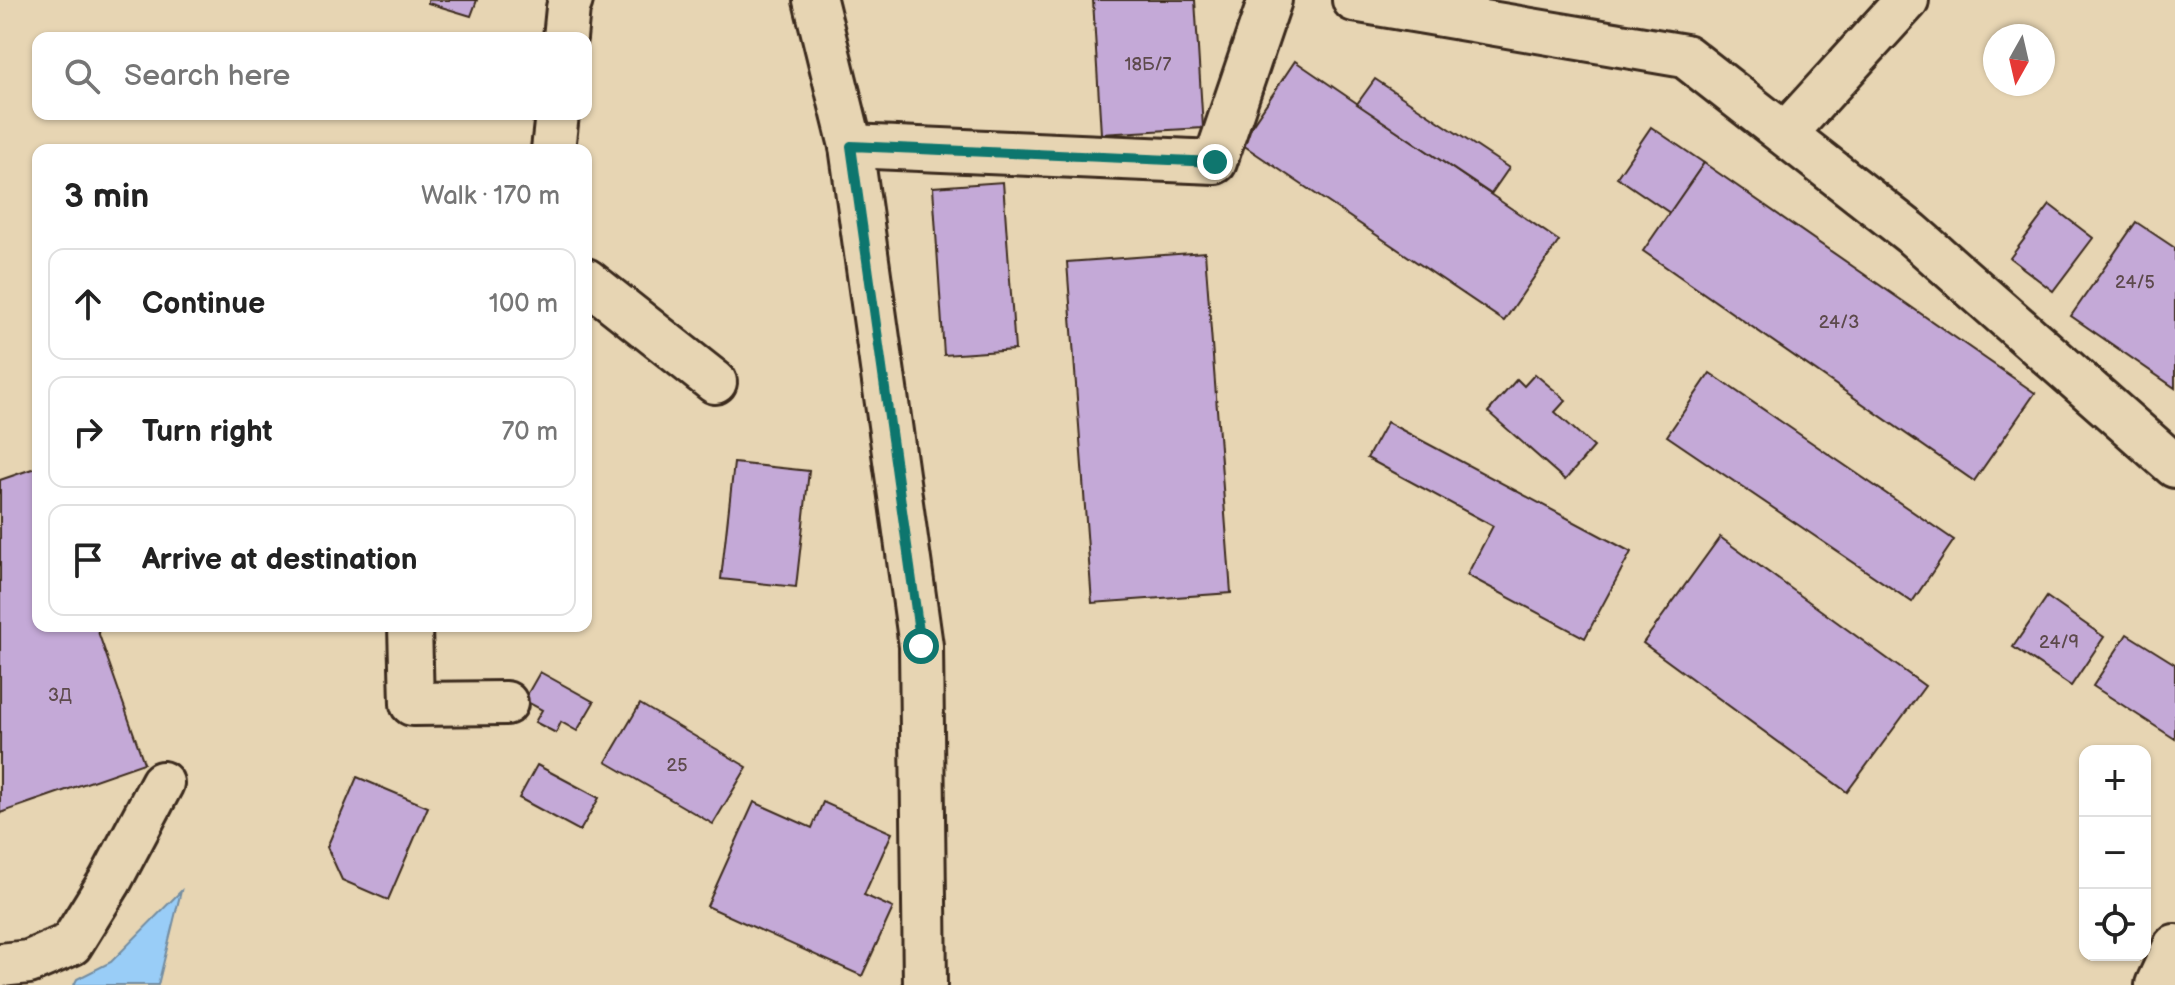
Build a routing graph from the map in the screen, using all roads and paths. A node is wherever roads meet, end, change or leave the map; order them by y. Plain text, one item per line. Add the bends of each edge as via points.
1 (571, 0) edge
2 (815, 0) edge
3 (1270, 0) edge
4 (1354, 0) edge
5 (1907, 0) edge
6 (566, 32) edge
7 (556, 120) edge
8 (1785, 134) junction
9 (554, 144) edge
10 (851, 146) junction
11 (592, 285) edge
12 (715, 382) dead end
13 (2175, 466) edge
14 (410, 632) edge
15 (506, 703) dead end
16 (162, 783) dead end
17 (2175, 946) edge
18 (0, 965) edge
19 (925, 985) edge
20 (2157, 985) edge

1 - 6 lane
2 - 10 lane
3 - 10 lane via 1215,162
4 - 8 lane via 1685,56
5 - 8 lane
7 - 9 lane
8 - 13 lane via 1911,233
10 - 19 lane via 921,646
11 - 12 lane
14 - 15 lane via 412,704
16 - 18 lane via 71,944 29,962
17 - 20 lane

